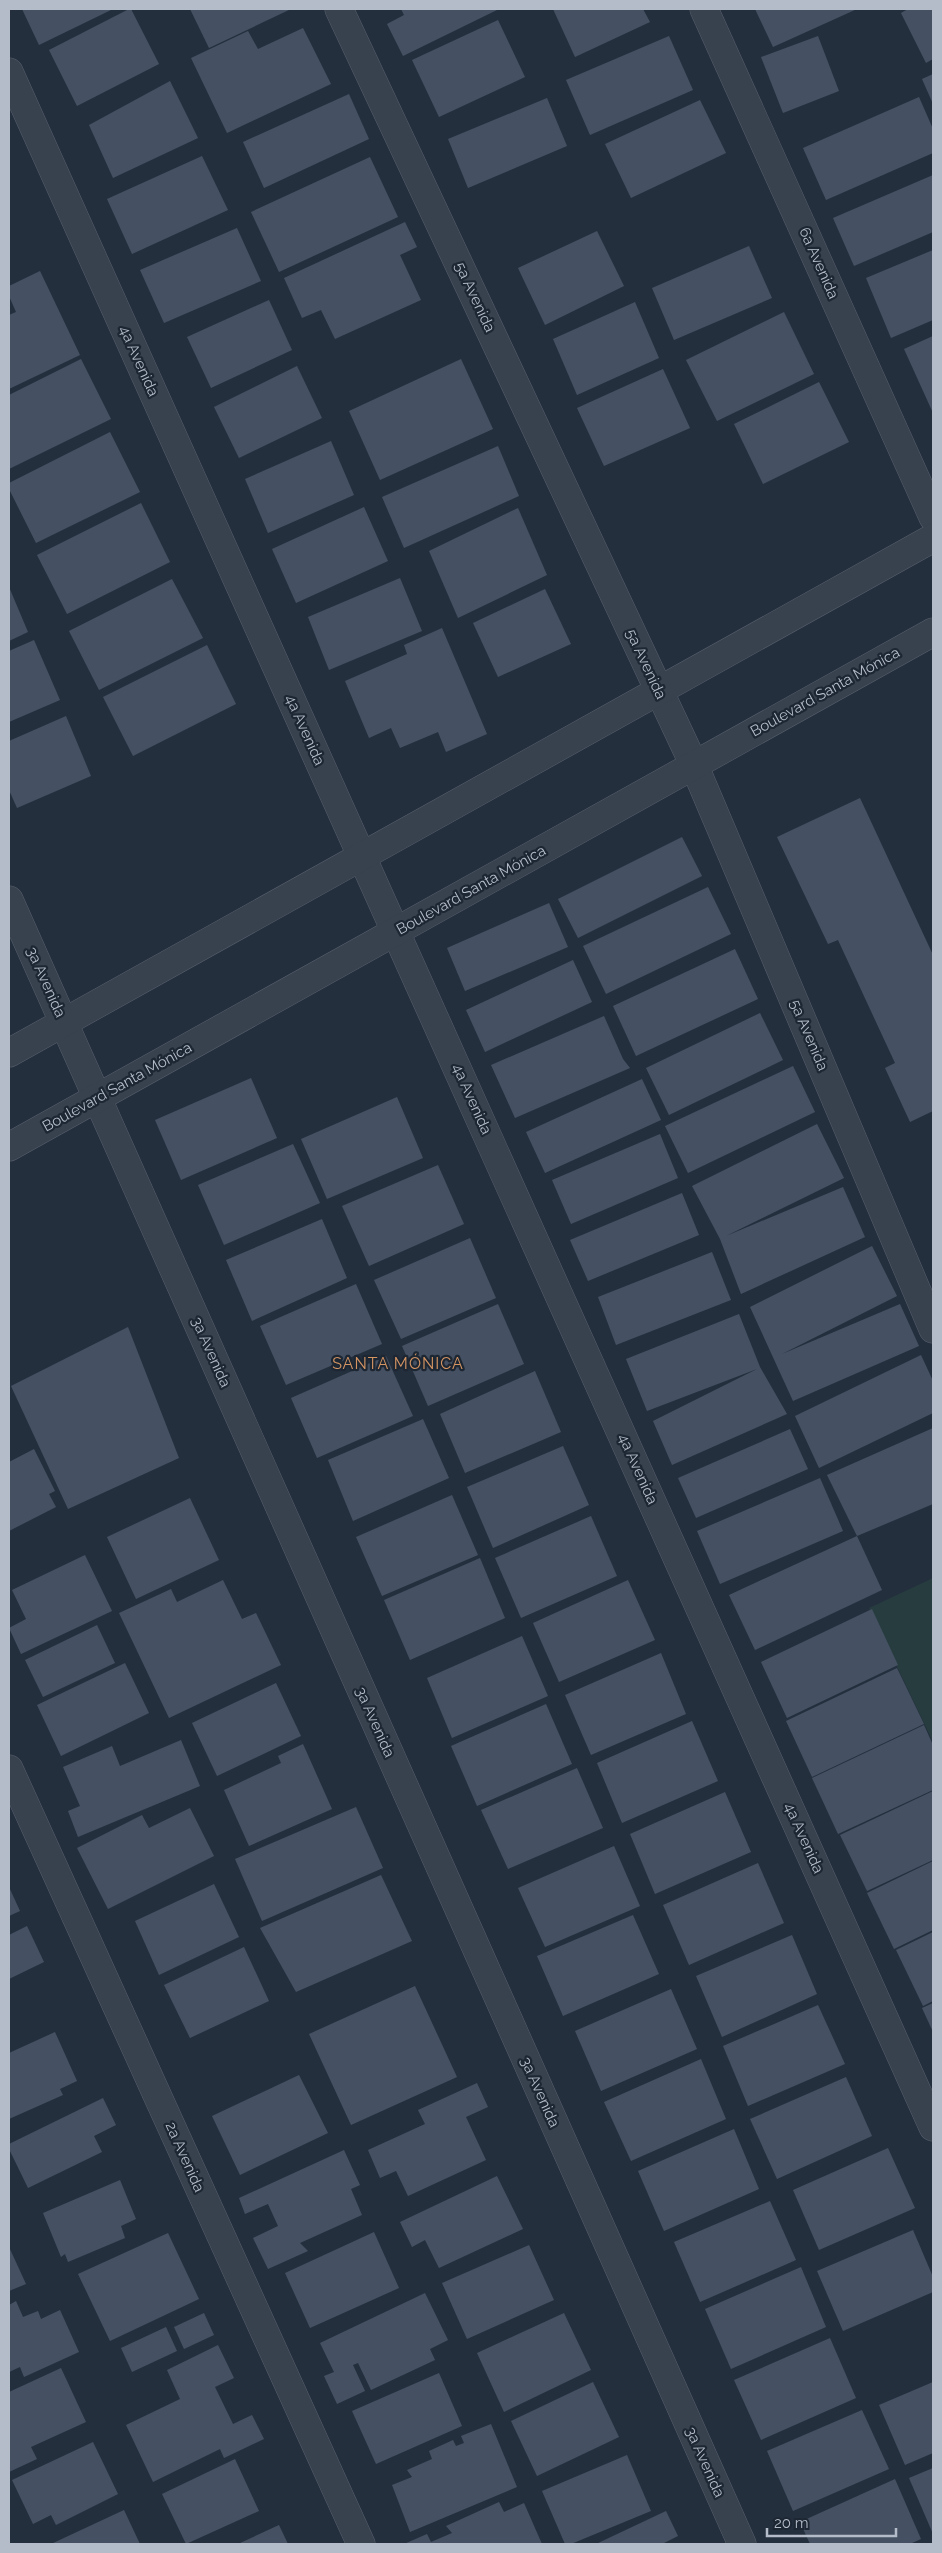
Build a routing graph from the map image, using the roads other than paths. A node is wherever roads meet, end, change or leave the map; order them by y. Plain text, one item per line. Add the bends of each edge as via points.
1 (339, 9) edge
2 (704, 9) edge
3 (9, 72) edge
4 (933, 517) edge
5 (933, 538) edge
6 (933, 632) edge
7 (659, 690) junction
8 (694, 765) junction
9 (362, 856) junction
10 (9, 900) edge
11 (397, 931) junction
12 (64, 1022) junction
13 (9, 1053) edge
14 (98, 1098) junction
15 (9, 1147) edge
16 (933, 1329) edge
17 (9, 1769) edge
18 (933, 2127) edge
19 (361, 2544) edge
20 (742, 2544) edge

1 - 7 street, 5a Avenida
2 - 4 street, 6a Avenida
3 - 9 street, 4a Avenida
5 - 7 street
6 - 8 street, Boulevard Santa Mónica
7 - 8 street, 5a Avenida
7 - 9 street
8 - 11 street, Boulevard Santa Mónica
8 - 16 street, 5a Avenida
9 - 11 street, 4a Avenida
9 - 12 street
10 - 12 street, 3a Avenida
11 - 14 street, Boulevard Santa Mónica
11 - 18 street, 4a Avenida
12 - 13 street
12 - 14 street, 3a Avenida
14 - 15 street, Boulevard Santa Mónica
14 - 20 street, 3a Avenida
17 - 19 street, 2a Avenida

